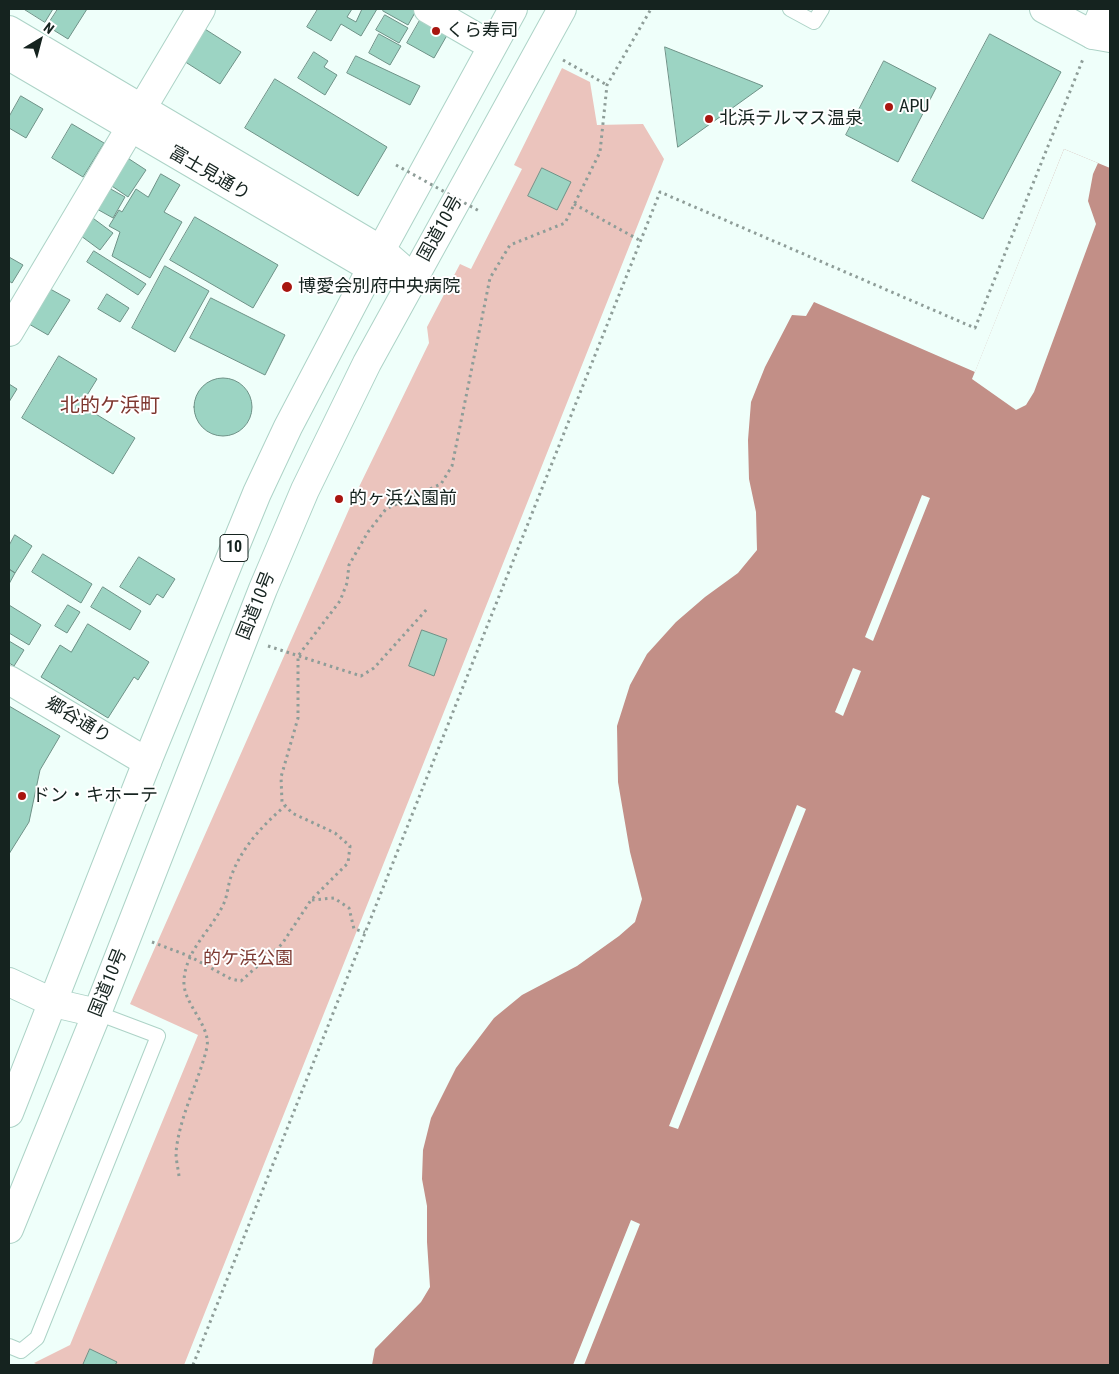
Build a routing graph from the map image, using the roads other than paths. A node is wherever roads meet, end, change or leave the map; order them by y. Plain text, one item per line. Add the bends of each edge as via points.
1 (201, 9) edge
2 (428, 9) edge
3 (513, 9) edge
4 (562, 9) edge
5 (790, 9) edge
6 (822, 9) edge
7 (1044, 9) edge
8 (1104, 9) edge
9 (9, 30) edge
10 (1102, 36) edge
11 (492, 46) junction
12 (9, 56) edge
13 (136, 118) junction
14 (376, 259) junction
15 (414, 278) junction
16 (9, 332) edge
17 (9, 680) edge
18 (147, 762) junction
19 (9, 982) edge
20 (54, 1003) junction
21 (98, 1013) junction
22 (9, 1113) edge
23 (9, 1229) edge
24 (9, 1346) edge

1 - 13 main road
2 - 11 main road
3 - 11 main road, 10
4 - 15 main road, 国道10号 / 10
5 - 6 lane via 814,22
7 - 10 main road
8 - 10 main road
9 - 13 main road, 富士見通り
11 - 14 main road, 10
12 - 13 main road, 富士見通り
13 - 14 main road, 富士見通り
13 - 14 main road, 富士見通り via 337,223
13 - 16 main road
14 - 15 main road, 富士見通り
14 - 18 main road, 10 via 257,493
15 - 21 main road, 国道10号 / 10 via 367,363 305,490 263,589
17 - 18 main road, 郷谷通り
18 - 20 main road, 10
19 - 20 main road
20 - 21 main road
20 - 22 main road, 10
21 - 23 main road, 国道10号 / 10
21 - 24 lane via 158,1036 37,1338 21,1351

